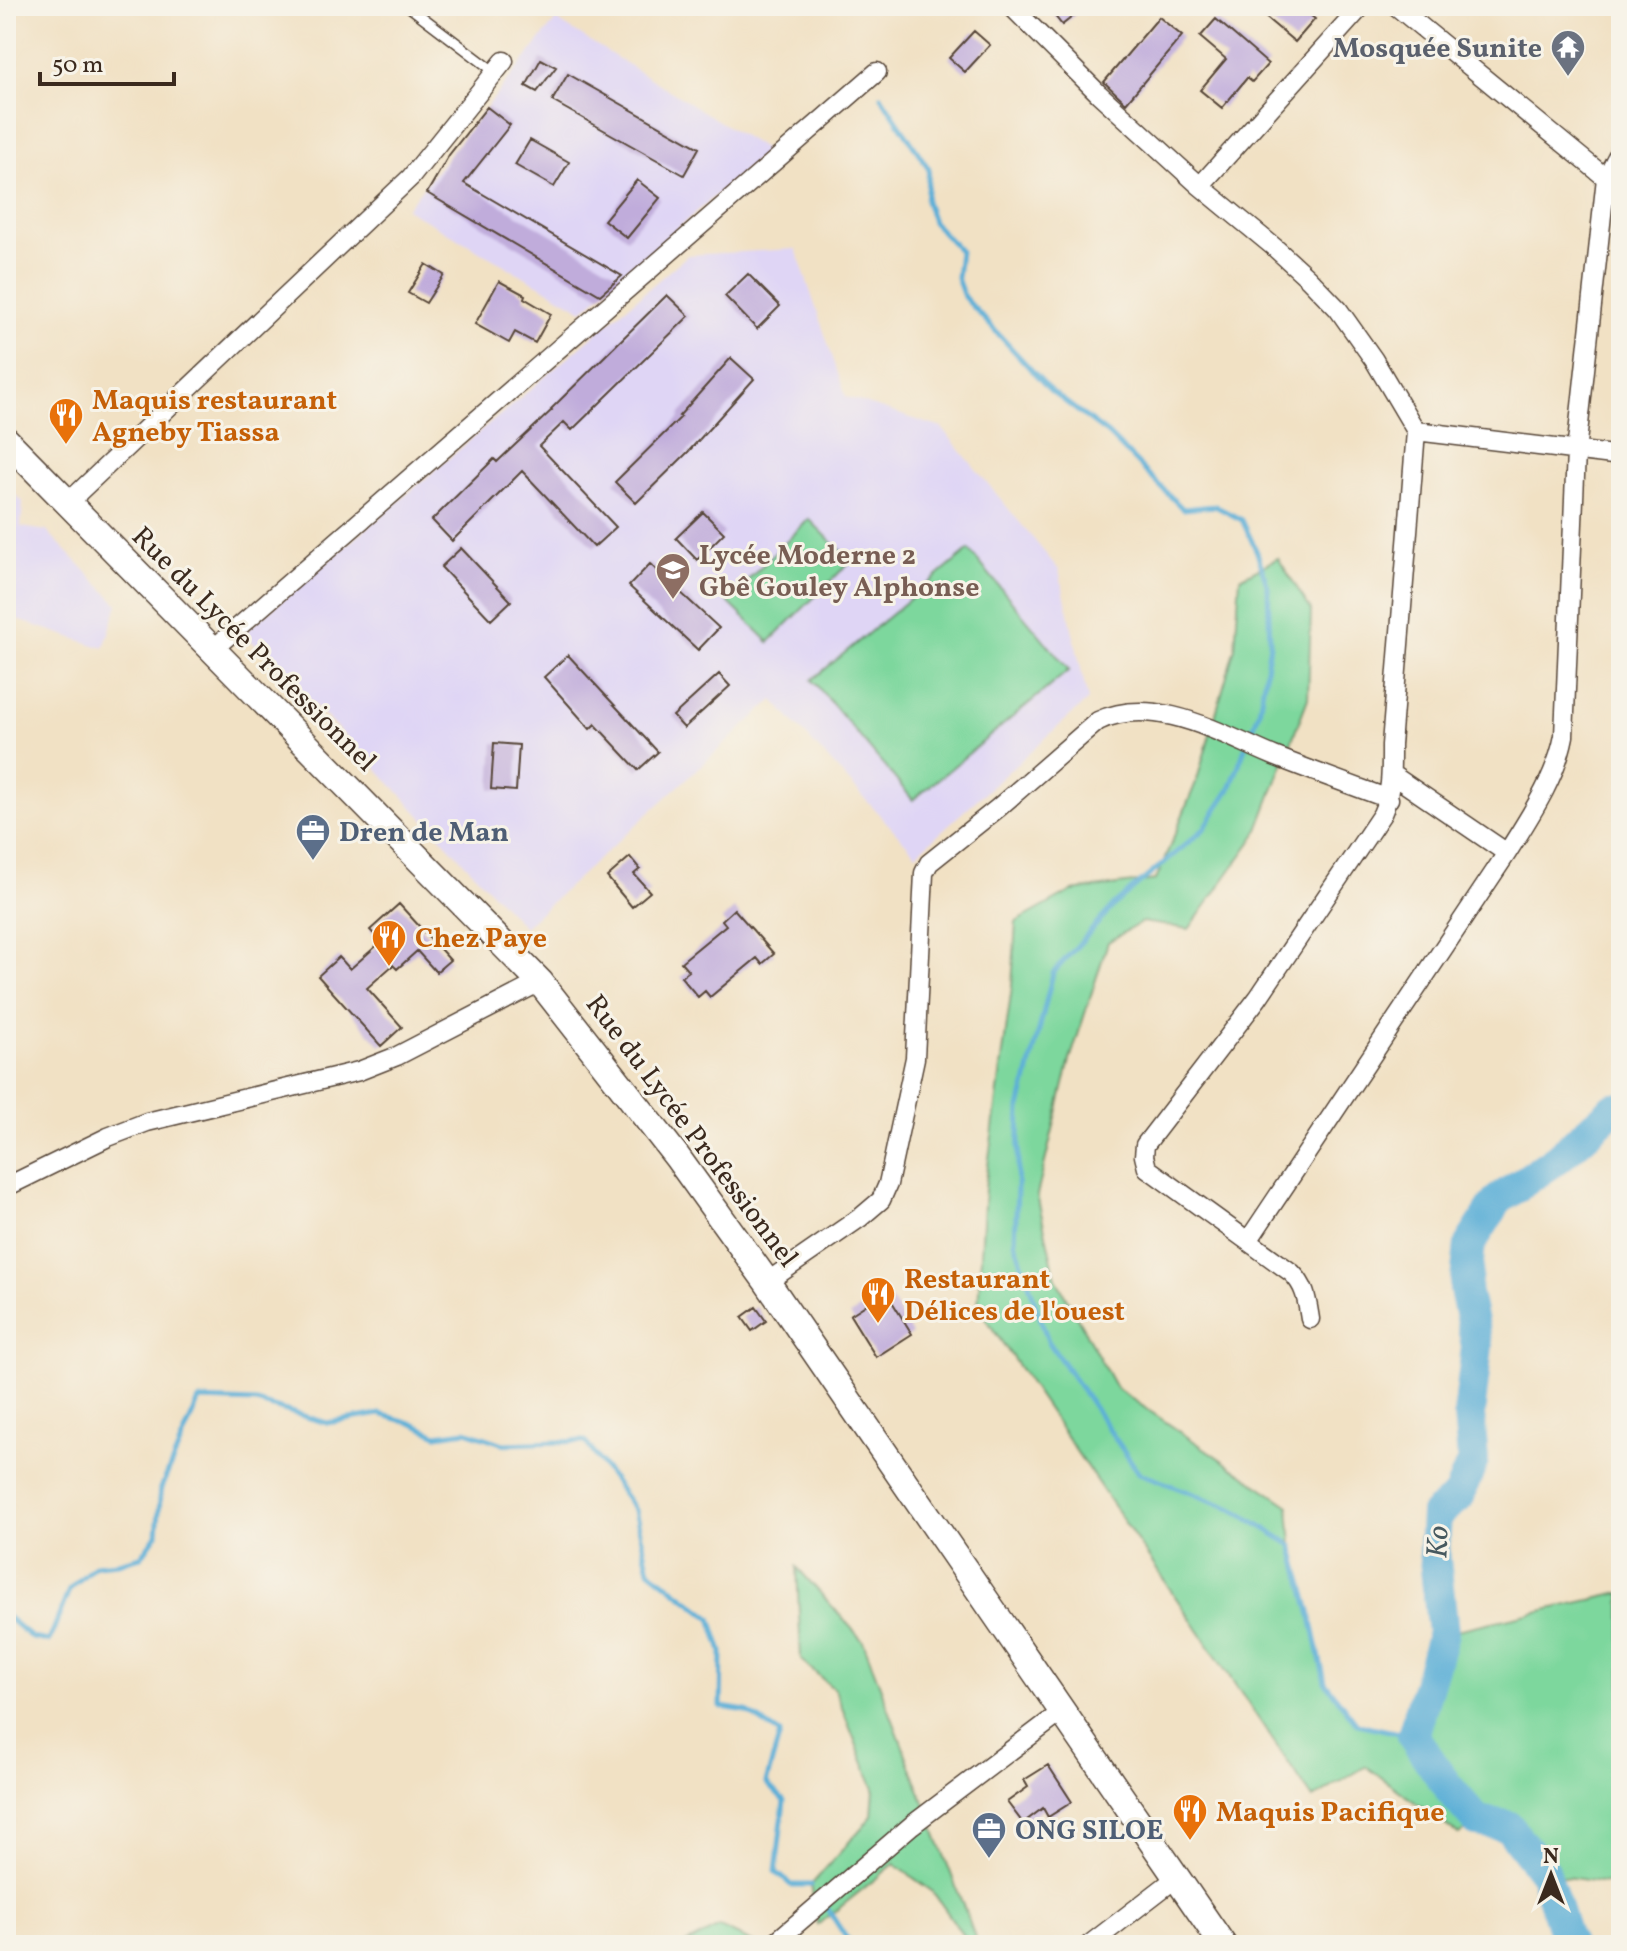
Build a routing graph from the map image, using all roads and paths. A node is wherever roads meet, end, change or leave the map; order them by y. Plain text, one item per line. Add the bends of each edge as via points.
1 (408, 6) edge
2 (1011, 6) edge
3 (1362, 6) edge
4 (1396, 6) edge
5 (499, 67) joint
6 (877, 72) dead end
7 (1621, 149) edge
8 (1606, 178) junction
9 (1200, 186) junction
10 (1416, 431) junction
11 (6, 440) edge
12 (1576, 452) junction
13 (1621, 456) edge
14 (71, 500) junction
15 (212, 650) junction
16 (1391, 774) junction
17 (1389, 799) junction
18 (1507, 853) junction
19 (540, 982) junction
20 (6, 1187) edge
21 (1248, 1241) junction
22 (767, 1282) junction
23 (1310, 1319) dead end
24 (1063, 1711) junction
25 (1176, 1878) junction
26 (1092, 1944) edge
27 (772, 1945) edge
28 (1223, 1945) edge

1 - 5 lane
2 - 9 street
3 - 9 street
4 - 8 street
5 - 14 street via 411,177
6 - 15 street
7 - 8 street
8 - 12 street
9 - 10 street via 1338,309
10 - 12 street
10 - 16 street
11 - 14 main road, Rue du Lycée Professionnel
12 - 13 street
12 - 18 street via 1561,755
14 - 15 main road, Rue du Lycée Professionnel
15 - 19 main road, Rue du Lycée Professionnel
16 - 17 street
16 - 18 street
17 - 21 street via 1258,998 1145,1145 1147,1168
17 - 22 street via 1167,715 1133,713 1098,721 929,863 924,873 915,1058 888,1184 881,1200 861,1217
18 - 21 street
19 - 20 street via 359,1071 147,1122
19 - 22 main road, Rue du Lycée Professionnel
21 - 23 street via 1301,1282
22 - 24 main road, Rue du Lycée Professionnel
24 - 25 main road, Rue du Lycée Professionnel
24 - 27 street via 912,1825
25 - 26 street
25 - 28 main road, Rue du Lycée Professionnel

